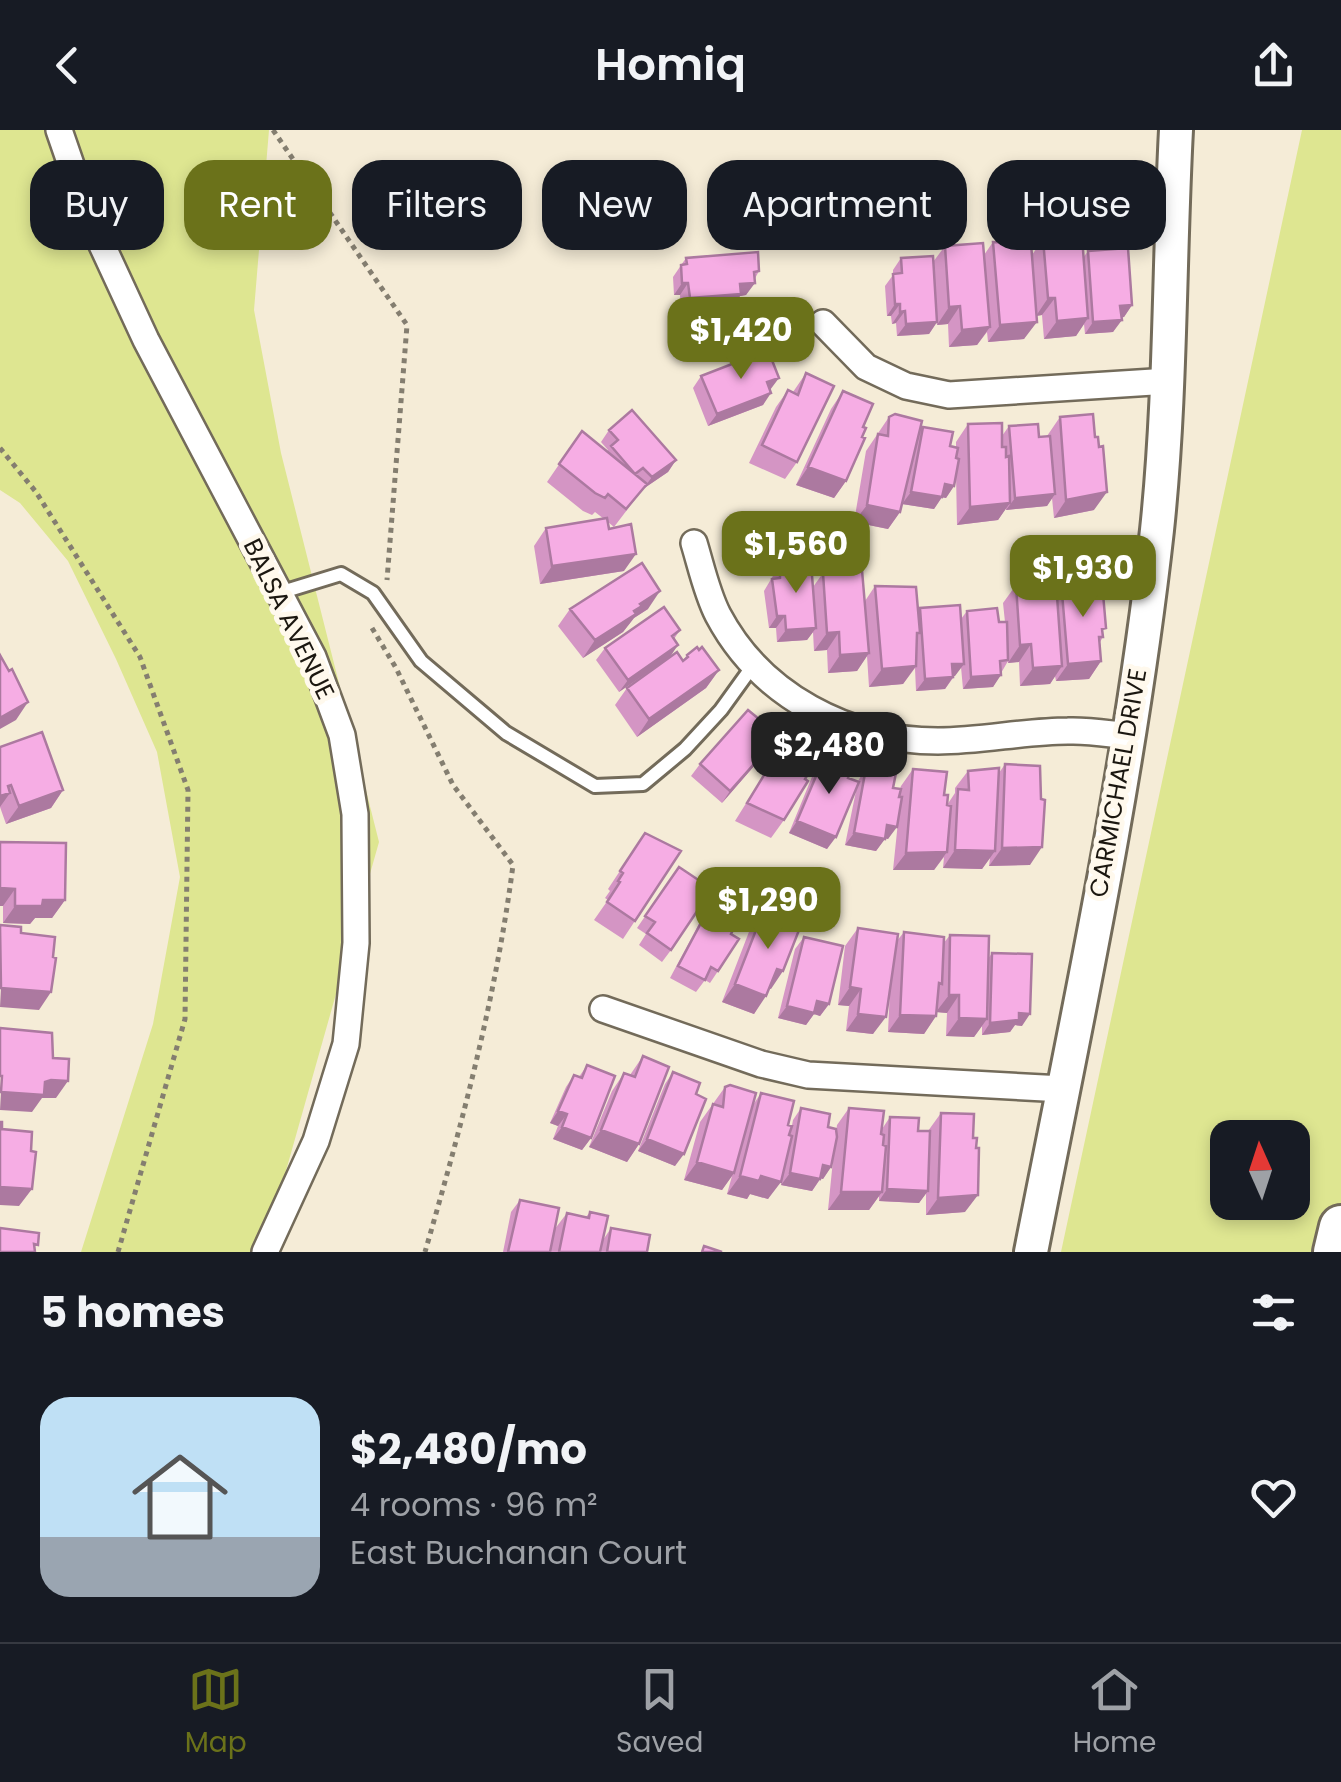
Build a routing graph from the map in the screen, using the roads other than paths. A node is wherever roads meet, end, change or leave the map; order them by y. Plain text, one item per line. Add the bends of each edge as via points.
1 (59, 130) edge
2 (1176, 130) edge
3 (823, 324) dead end
4 (1169, 381) junction
5 (694, 543) dead end
6 (279, 593) junction
7 (752, 668) junction
8 (1129, 736) junction
9 (603, 1009) dead end
10 (1063, 1089) junction
11 (1341, 1226) edge
12 (265, 1252) edge
13 (1031, 1252) edge
14 (1335, 1252) edge

1 - 6 street, BALSA AVENUE via 89,217 146,340
2 - 4 street, CARMICHAEL DRIVE
3 - 4 street via 866,368 949,395
4 - 8 street, CARMICHAEL DRIVE
5 - 7 street via 717,614
6 - 7 lane via 341,574 374,593 421,661 506,733 595,786 643,784 722,710
6 - 12 street, BALSA AVENUE via 313,656 342,735 355,814 356,943 346,1044 316,1141
7 - 8 street via 808,709 872,734 939,741 1069,730
8 - 10 street, CARMICHAEL DRIVE
9 - 10 street via 808,1075
10 - 13 street, CARMICHAEL DRIVE
11 - 14 highway

